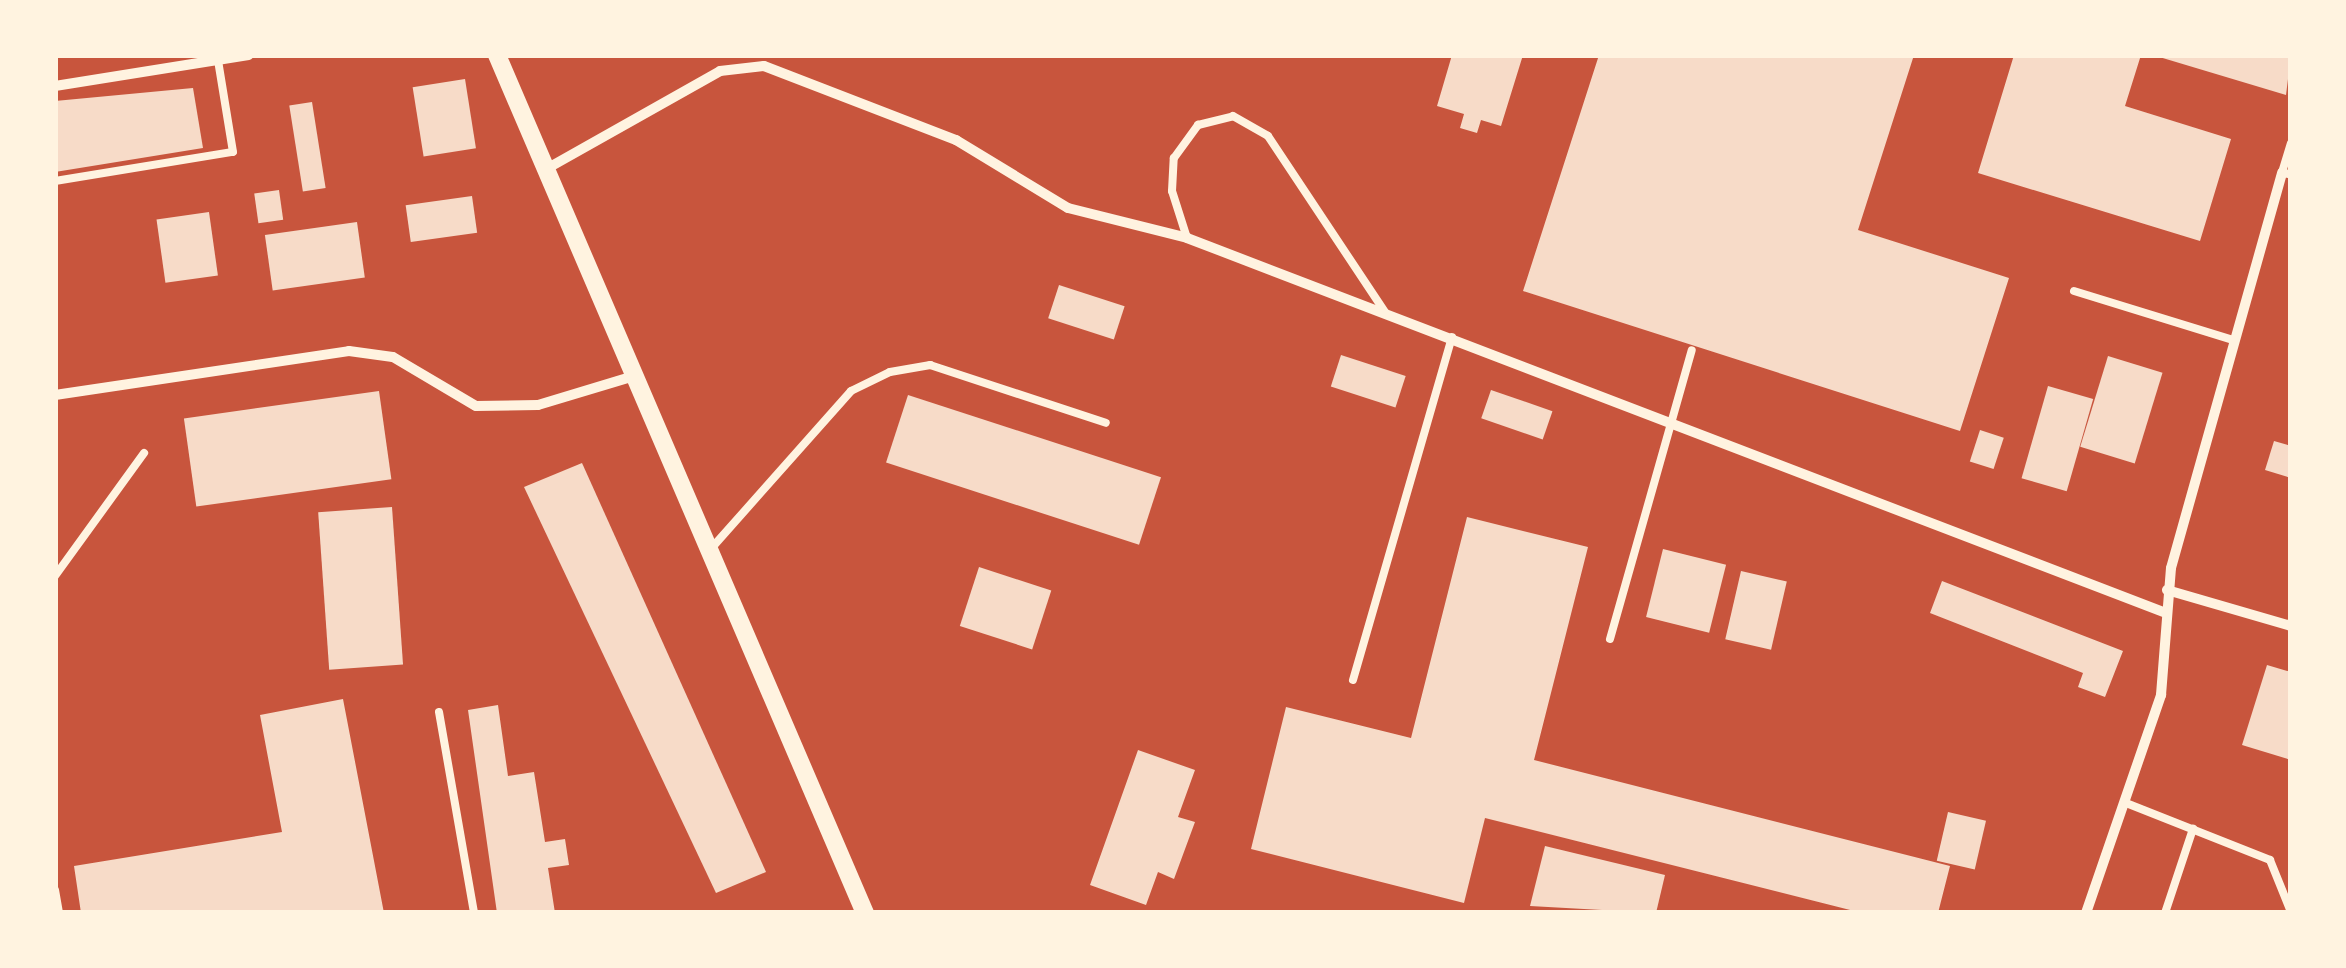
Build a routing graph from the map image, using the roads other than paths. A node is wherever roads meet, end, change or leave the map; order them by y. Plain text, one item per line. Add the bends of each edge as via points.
1 (248, 55) edge
2 (497, 55) edge
3 (218, 60) junction
4 (766, 61) edge
5 (55, 86) edge
6 (2291, 143) edge
7 (548, 168) junction
8 (2287, 174) edge
9 (55, 182) edge
10 (1188, 238) junction
11 (2074, 292) dead end
12 (1385, 312) junction
13 (1452, 338) junction
14 (2233, 340) junction
15 (1692, 350) dead end
16 (634, 376) junction
17 (55, 395) edge
18 (1666, 417) junction
19 (1106, 423) dead end
20 (144, 454) dead end
21 (709, 551) junction
22 (55, 576) edge
23 (2167, 590) junction
24 (2166, 612) junction
25 (2291, 626) edge
26 (1610, 639) dead end
27 (1353, 680) dead end
28 (439, 712) dead end
29 (2126, 803) junction
30 (2194, 829) junction
31 (55, 890) edge
32 (2291, 912) edge
33 (59, 913) edge
34 (474, 913) edge
35 (865, 913) edge
36 (2086, 913) edge
37 (2165, 913) edge

1 - 3 street
2 - 7 street
3 - 5 street
3 - 9 lane via 233,152
4 - 7 street via 720,70
4 - 10 street via 956,140 1068,208
6 - 8 lane
7 - 16 street
8 - 14 street
10 - 12 street
10 - 12 lane via 1172,192 1174,158 1198,126 1233,116 1268,136
11 - 14 lane
12 - 13 street
13 - 18 street
13 - 27 lane
14 - 23 street
15 - 18 lane
16 - 17 street via 538,405 476,406 393,357 349,351
16 - 21 street
18 - 24 street
18 - 26 lane
19 - 21 lane via 930,364 890,372 851,391
20 - 22 lane
21 - 35 street
23 - 24 street
23 - 25 street
24 - 29 street via 2161,695
28 - 34 lane
29 - 30 lane
29 - 36 street
30 - 32 lane via 2270,860
30 - 37 lane
31 - 33 lane

